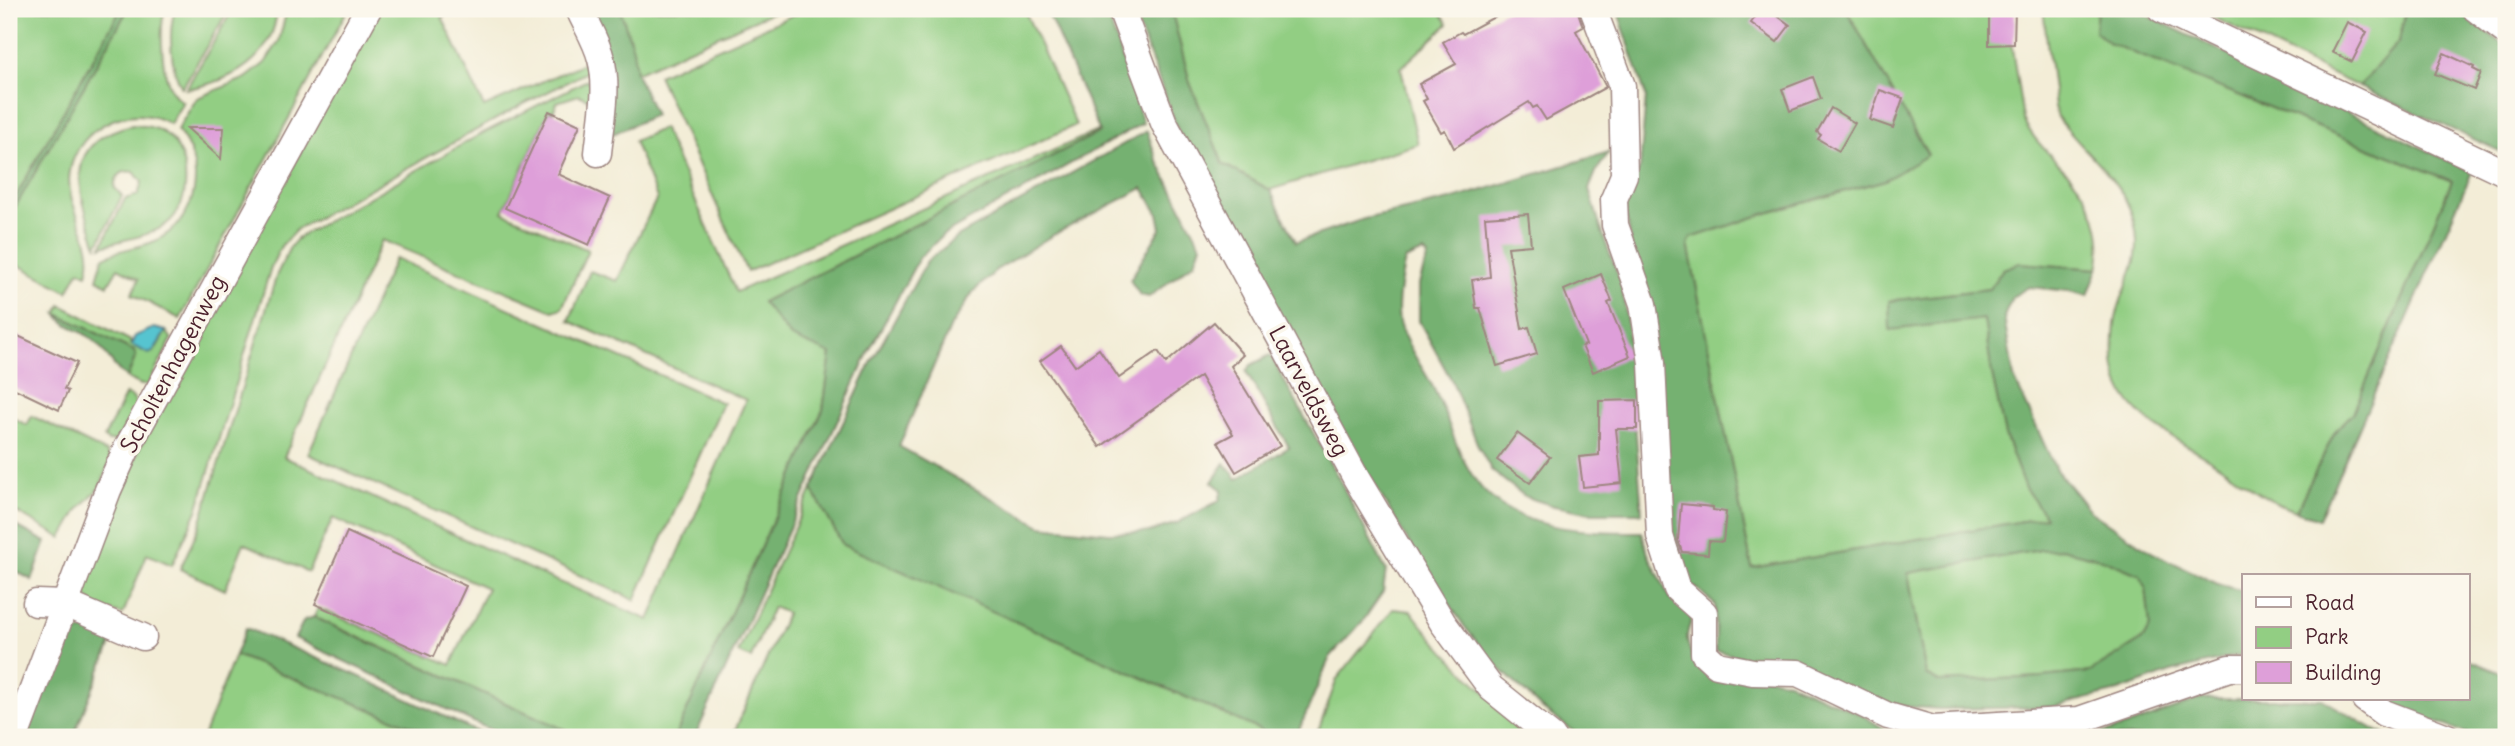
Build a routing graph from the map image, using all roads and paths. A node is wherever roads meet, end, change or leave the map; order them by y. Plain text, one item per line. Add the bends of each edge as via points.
1 (368, 9) edge
2 (579, 9) edge
3 (1121, 9) edge
4 (1593, 9) edge
5 (2161, 9) edge
6 (2476, 9) edge
7 (2506, 32) edge
8 (598, 153) dead end
9 (2506, 173) edge
10 (36, 603) dead end
11 (66, 604) junction
12 (143, 638) dead end
13 (2242, 668) edge
14 (2366, 700) edge
15 (15, 737) edge
16 (1552, 737) edge
17 (2447, 737) edge

1 - 11 street, Scholtenhagenweg via 127,447
2 - 8 street via 603,70
3 - 16 street, Laarveldsweg via 1164,123 1356,478 1443,623 1491,688
4 - 13 street via 1622,86 1624,175 1614,199 1615,225 1643,304 1652,363 1660,536 1677,589 1704,613 1704,653 1717,665 1798,673 1888,716 1933,729 2079,720 2229,668
5 - 9 street
6 - 7 street
10 - 11 street
11 - 12 street
11 - 15 street, Scholtenhagenweg
14 - 17 street via 2384,713

